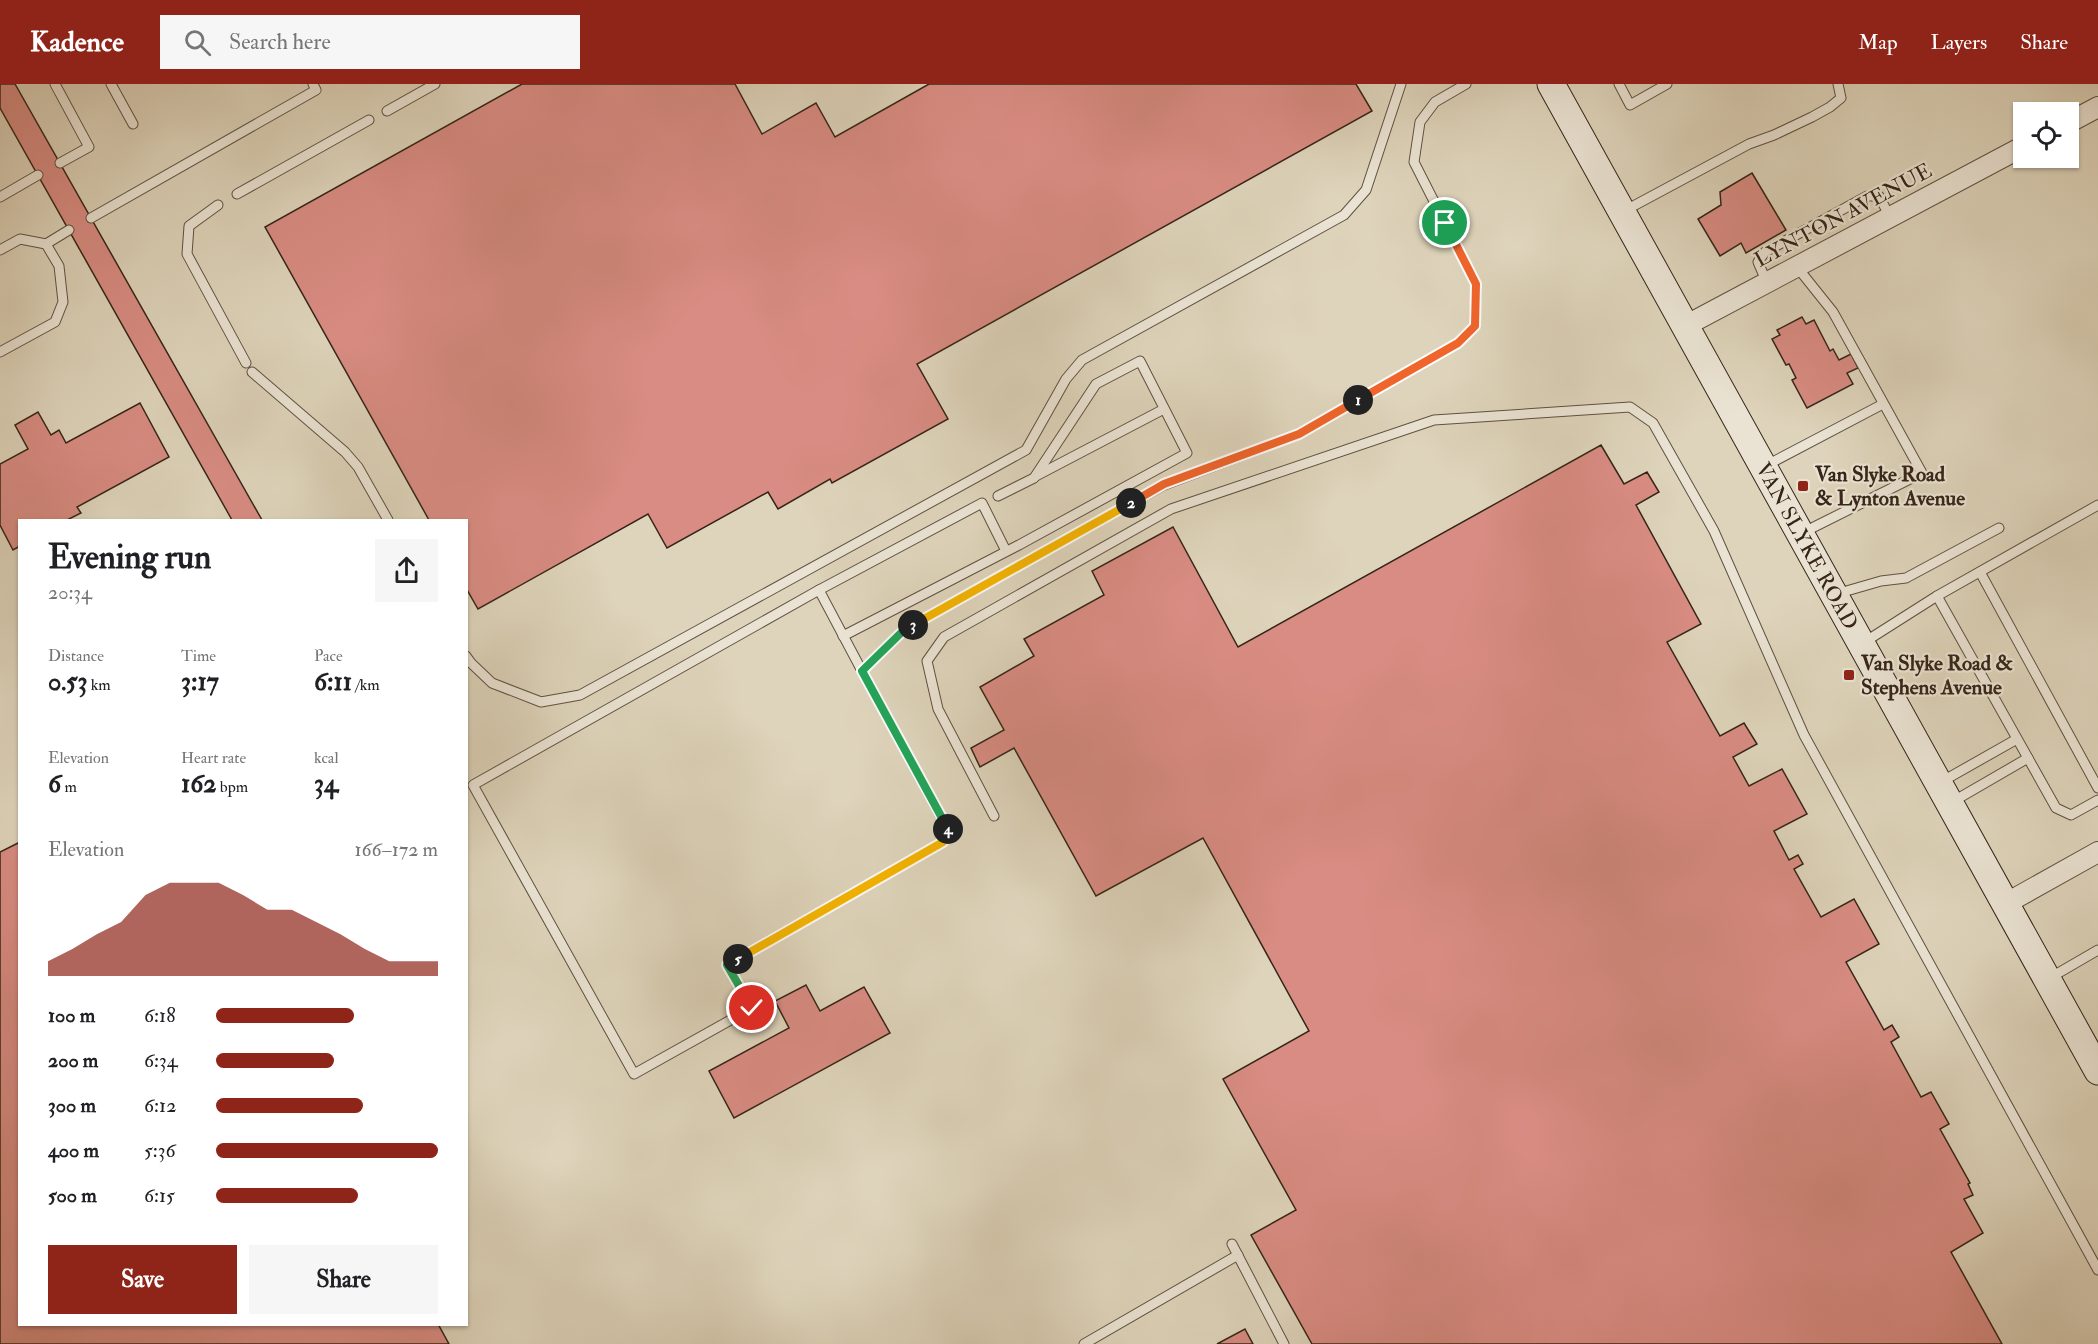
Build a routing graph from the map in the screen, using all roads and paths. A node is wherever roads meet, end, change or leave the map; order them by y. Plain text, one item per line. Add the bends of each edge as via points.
1 (55, 84) edge
2 (111, 84) edge
3 (313, 84) edge
4 (435, 84) edge
5 (1401, 84) edge
6 (1466, 84) edge
7 (1551, 84) edge
8 (1619, 84) edge
9 (1667, 84) edge
10 (1838, 84) edge
11 (2098, 107) edge
12 (387, 111) dead end
13 (2079, 117) edge
14 (369, 120) dead end
15 (133, 124) dead end
16 (2013, 152) edge
17 (60, 163) dead end
18 (38, 175) dead end
19 (237, 195) dead end
20 (0, 197) edge
21 (218, 205) dead end
22 (1622, 212) junction
23 (1890, 217) junction
24 (91, 218) dead end
25 (69, 230) dead end
26 (46, 244) junction
27 (0, 250) edge
28 (1797, 267) junction
29 (1767, 283) junction
30 (1685, 326) junction
31 (0, 352) edge
32 (246, 363) dead end
33 (252, 372) dead end
34 (1883, 404) junction
35 (1164, 409) junction
36 (1763, 467) junction
37 (1034, 478) junction
38 (998, 496) dead end
39 (2098, 505) edge
40 (387, 519) edge
41 (1999, 528) dead end
42 (1800, 534) junction
43 (1006, 551) junction
44 (1980, 572) junction
45 (819, 590) junction
46 (1833, 595) junction
47 (1938, 596) junction
48 (843, 636) junction
49 (1861, 644) junction
50 (468, 659) edge
51 (862, 671) junction
52 (2017, 739) junction
53 (2028, 758) junction
54 (2098, 788) edge
55 (1944, 793) junction
56 (2098, 800) edge
57 (994, 816) dead end
58 (2098, 852) edge
59 (2005, 904) junction
60 (2098, 950) edge
61 (2047, 980) junction
62 (2098, 1071) edge
63 (1232, 1245) dead end
64 (1238, 1255) junction
65 (2098, 1270) edge
66 (1084, 1344) edge
67 (1284, 1344) edge

1 - 17 lane via 89,147
2 - 15 lane
3 - 24 lane via 316,90
4 - 12 lane
5 - 50 lane via 1366,190 1344,215 1082,360 1066,379 1026,450 580,694 541,702 492,683
6 - 51 lane via 1435,102 1420,122 1413,162 1476,284 1475,326 1458,343 1299,434 1164,484 905,629
7 - 22 street, VAN SLYKE ROAD
8 - 9 lane via 1630,105
10 - 22 lane via 1841,98 1830,107 1749,144
11 - 13 street
14 - 19 lane
16 - 23 street, LYNTON AVENUE
18 - 20 lane
21 - 32 lane via 189,226 187,254
22 - 30 street, VAN SLYKE ROAD
23 - 28 street, LYNTON AVENUE
23 - 29 lane via 1879,196 1867,196 1765,252 1758,262
25 - 26 lane
26 - 27 lane via 20,239
26 - 31 lane via 59,266 63,302 55,322
28 - 29 street, LYNTON AVENUE
28 - 34 lane via 1833,312
29 - 30 street, LYNTON AVENUE
30 - 36 street, VAN SLYKE ROAD
33 - 40 lane via 345,452
34 - 36 lane
34 - 42 lane via 1922,473
35 - 37 lane
35 - 37 lane via 1140,361 1096,384
35 - 43 lane via 1187,453
36 - 42 street, VAN SLYKE ROAD
37 - 38 lane
39 - 44 lane
41 - 46 lane via 1906,578
42 - 46 street, VAN SLYKE ROAD
43 - 45 lane via 982,503
43 - 48 lane
44 - 47 lane
44 - 54 lane
45 - 48 lane
45 - 51 lane via 473,786 634,1074 752,1008 727,965 943,842 948,830
46 - 49 street, VAN SLYKE ROAD
47 - 49 lane
47 - 52 lane
48 - 51 lane
49 - 55 street, VAN SLYKE ROAD
52 - 53 lane
52 - 55 lane
53 - 55 lane
53 - 56 lane via 2056,808 2071,814
55 - 59 street, VAN SLYKE ROAD
57 - 65 lane via 938,709 927,661 944,637 1171,509 1434,420 1630,407 1653,423 1714,531 1804,735
58 - 59 street
59 - 61 street, VAN SLYKE ROAD
60 - 61 lane
61 - 62 street, VAN SLYKE ROAD
63 - 64 lane
64 - 66 lane
64 - 67 lane

